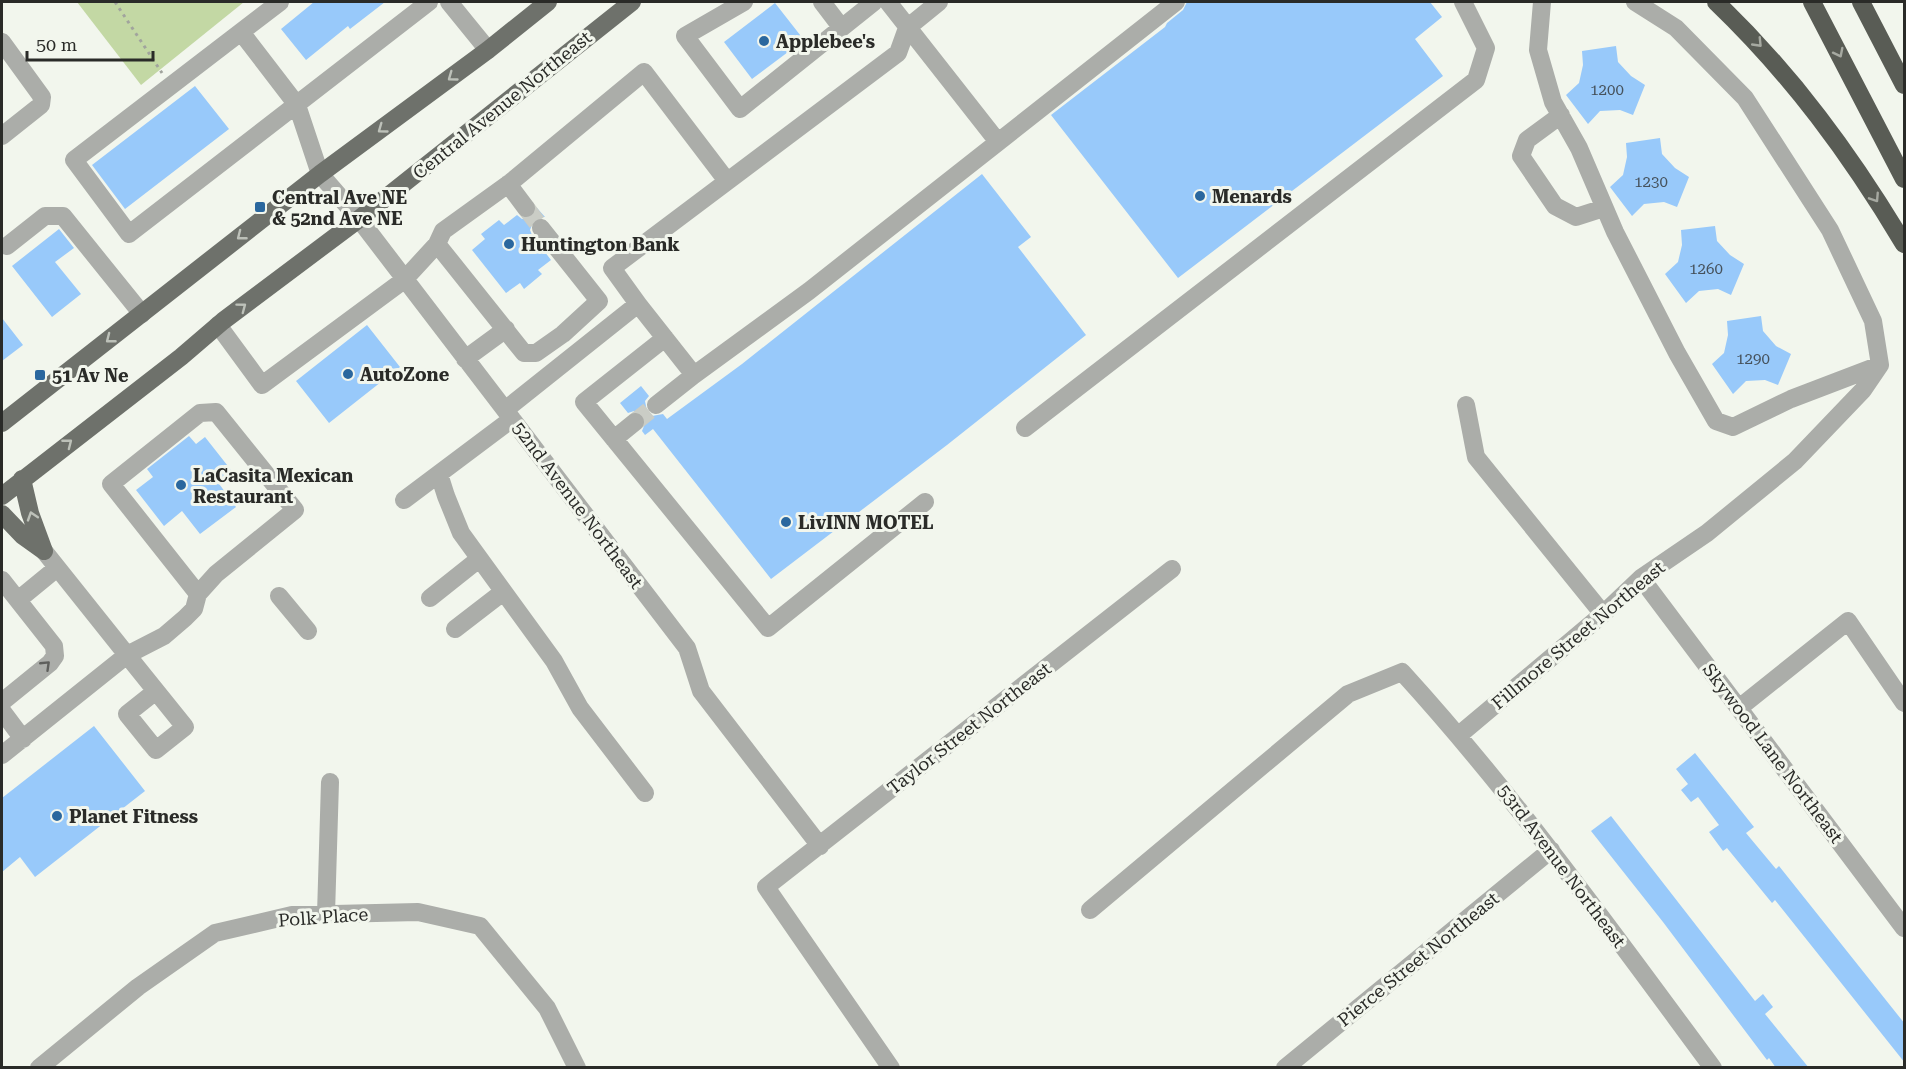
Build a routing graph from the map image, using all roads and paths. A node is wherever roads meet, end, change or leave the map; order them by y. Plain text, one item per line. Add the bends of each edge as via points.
1 (116, 2) edge
2 (280, 2) edge
3 (429, 2) edge
4 (449, 2) edge
5 (548, 2) edge
6 (632, 2) edge
7 (744, 2) edge
8 (822, 2) edge
9 (874, 2) edge
10 (888, 2) edge
11 (939, 2) edge
12 (1176, 2) edge
13 (1463, 2) edge
14 (1542, 2) edge
15 (1635, 2) edge
16 (1716, 2) edge
17 (1812, 2) edge
18 (1860, 2) edge
19 (842, 27) junction
20 (907, 28) junction
21 (241, 32) junction
22 (2, 42) edge
23 (489, 50) junction
24 (172, 85) junction
25 (1905, 85) edge
26 (297, 105) junction
27 (1561, 115) junction
28 (2, 136) edge
29 (998, 142) junction
30 (320, 174) junction
31 (1905, 179) edge
32 (728, 181) junction
33 (508, 184) junction
34 (526, 208) tunnel mouth
35 (1605, 208) junction
36 (359, 219) junction
37 (541, 228) tunnel mouth
38 (437, 244) junction
39 (1905, 244) edge
40 (7, 246) dead end
41 (404, 280) junction
42 (638, 304) junction
43 (142, 314) junction
44 (218, 325) junction
45 (506, 329) junction
46 (665, 338) junction
47 (465, 359) junction
48 (1880, 365) junction
49 (694, 375) junction
50 (656, 405) tunnel mouth
51 (1466, 405) dead end
52 (508, 414) junction
53 (635, 422) tunnel mouth
54 (3, 423) edge
55 (1025, 428) dead end
56 (614, 439) junction
57 (439, 474) junction
58 (22, 479) junction
59 (2, 496) edge
60 (404, 500) dead end
61 (925, 502) dead end
62 (2, 514) edge
63 (44, 551) junction
64 (479, 560) junction
65 (57, 568) junction
66 (1172, 568) dead end
67 (1641, 578) junction
68 (2, 580) edge
69 (503, 592) junction
70 (198, 594) junction
71 (279, 596) dead end
72 (430, 598) dead end
73 (18, 600) junction
74 (1603, 615) junction
75 (455, 629) dead end
76 (308, 631) dead end
77 (127, 655) junction
78 (156, 691) dead end
79 (2, 702) edge
80 (1905, 703) edge
81 (1739, 708) junction
82 (2, 711) edge
83 (1459, 735) junction
84 (23, 739) junction
85 (2, 755) edge
86 (330, 782) dead end
87 (645, 793) dead end
88 (820, 846) junction
89 (1551, 850) junction
90 (1090, 910) dead end
91 (326, 914) junction
92 (1905, 928) edge
93 (1711, 1067) edge
94 (39, 1068) edge
95 (577, 1068) edge
96 (891, 1068) edge
97 (1285, 1068) edge

1 - 24 path
2 - 21 street
3 - 26 street
4 - 23 street
5 - 23 main road
6 - 36 main road, Central Avenue Northeast
7 - 19 street via 685,36 740,109
8 - 19 street
9 - 19 street
10 - 20 street
11 - 20 street
12 - 29 street
13 - 55 street via 1486,48 1476,80
14 - 27 street via 1538,50 1553,102
15 - 48 street via 1676,28 1745,98 1830,230 1873,321
16 -> 39 highway via 1774,61 1821,119
17 -> 31 highway
18 - 25 highway
20 - 29 street
20 - 32 street via 898,53
21 - 24 street
21 - 26 street
22 - 28 street via 42,97 40,105
23 -> 30 main road
24 - 26 street via 74,160 129,234
26 - 30 street
27 - 35 street
27 - 35 street via 1527,140 1521,156 1555,206 1576,217
29 - 49 street via 809,291
30 - 36 street, 52nd Avenue Northeast
30 -> 43 main road
32 - 33 street via 644,72
32 - 42 street via 612,268
33 - 34 street
33 - 38 street via 443,231
35 - 48 street via 1677,353 1716,421 1733,427 1791,399
36 - 41 street, 52nd Avenue Northeast
44 -> 36 main road, Central Avenue Northeast
37 - 45 street via 599,301 536,353 524,353
38 - 41 street
38 - 45 street
40 - 43 street via 45,216 63,216
41 - 44 street via 262,385
41 - 47 street, 52nd Avenue Northeast
42 - 46 street
42 - 52 street
43 -> 54 main road
58 -> 44 main road, Central Avenue Northeast
45 - 47 street
46 - 49 street
46 - 56 street via 585,402
47 - 52 street, 52nd Avenue Northeast
48 - 67 street, Fillmore Street Northeast via 1863,390 1795,461 1707,533
49 - 50 street
51 - 74 street via 1476,457
52 - 57 street
52 - 88 street, 52nd Avenue Northeast via 687,648 701,691
53 - 56 street
56 - 61 street via 768,628
57 - 60 street
57 - 64 street via 461,533
58 - 59 main road, Central Avenue Northeast
63 -> 58 main road
62 - 63 main road
63 - 65 street
64 - 69 street
64 - 72 street
65 - 73 street
65 - 77 street
66 - 88 street, Taylor Street Northeast
67 - 74 street, Fillmore Street Northeast
67 - 81 street, Skywood Lane Northeast
68 - 73 street
69 - 75 street
69 - 87 street via 554,661 580,708
70 - 70 street via 216,574 295,510 216,412 200,413 111,484
70 - 77 street via 194,609 171,630
71 - 76 street
79 -> 73 street via 55,656 54,646
74 - 83 street, Fillmore Street Northeast
77 - 78 street
77 - 84 street
80 - 81 street via 1848,621
81 - 92 street, Skywood Lane Northeast
82 - 84 street
83 - 89 street, 53rd Avenue Northeast
83 - 90 street, 53rd Avenue Northeast via 1402,672 1348,694
84 - 85 street
86 - 91 street
88 - 96 street, Taylor Street Northeast via 766,887
89 - 93 street, 53rd Avenue Northeast
89 - 97 street, Pierce Street Northeast
91 - 94 street, Polk Place via 292,915 215,933 138,987
91 - 95 street, Polk Place via 418,912 480,926 547,1008

